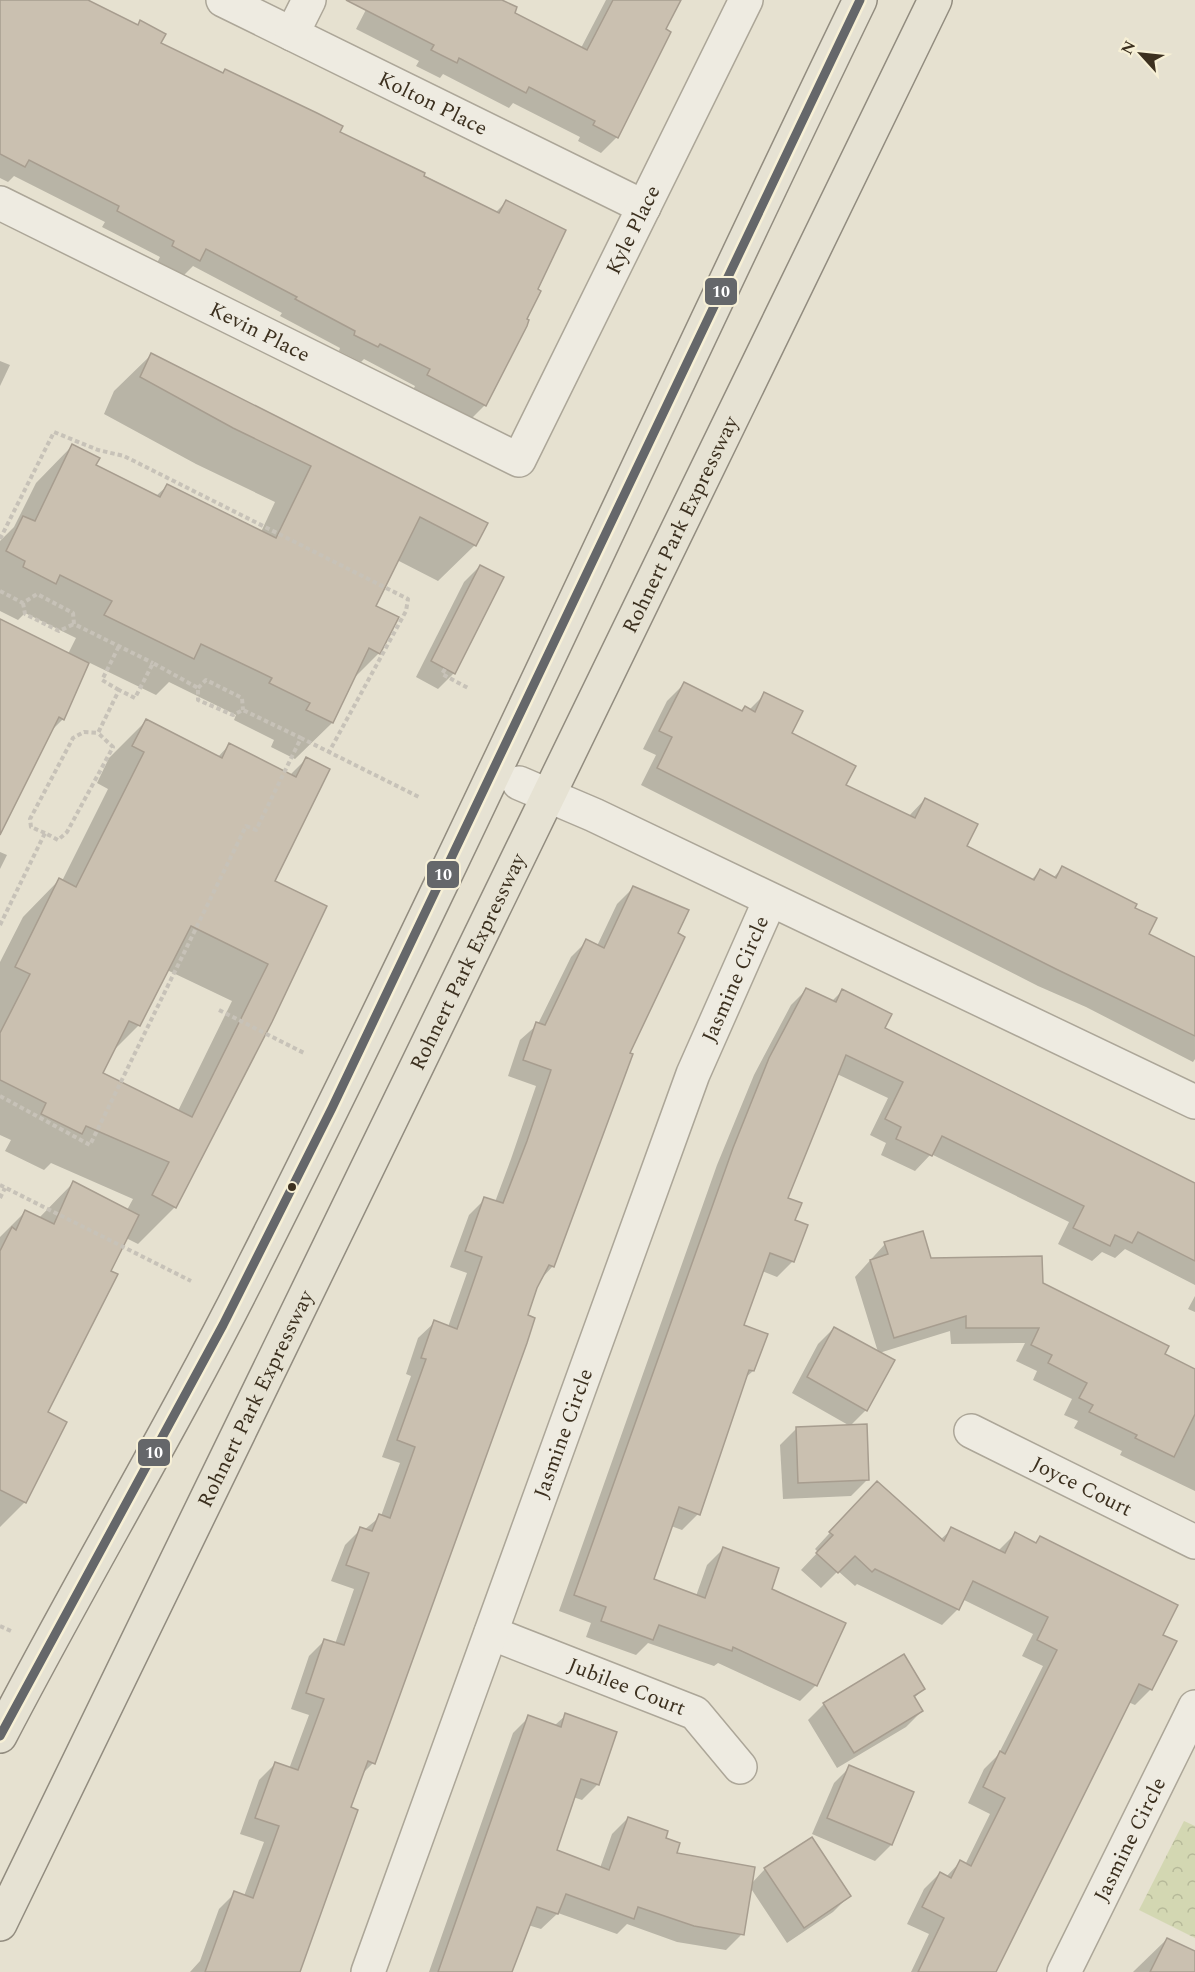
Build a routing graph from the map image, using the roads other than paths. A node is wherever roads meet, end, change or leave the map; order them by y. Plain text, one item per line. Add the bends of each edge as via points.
1 (223, 0) edge
2 (309, 0) edge
3 (746, 0) edge
4 (860, 0) edge
5 (935, 0) edge
6 (292, 34) junction
7 (0, 203) edge
8 (644, 207) junction
9 (519, 459) joint
10 (519, 783) dead end
11 (548, 795) junction
12 (770, 900) junction
13 (1195, 1102) edge
14 (971, 1431) dead end
15 (1195, 1542) edge
16 (491, 1633) junction
17 (8, 1702) edge
18 (1195, 1707) edge
19 (0, 1736) edge
20 (740, 1767) dead end
21 (0, 1924) edge
22 (369, 1972) edge
23 (1064, 1972) edge

1 - 6 street, Kolton Place
2 - 6 street
3 - 8 street, Kyle Place
4 - 17 main road via 318,1138 185,1399
5 - 11 main road, Rohnert Park Expressway
6 - 8 street, Kolton Place
7 - 9 street, Kevin Place
8 - 9 street, Kyle Place
10 - 11 street, Jasmine Circle
11 - 12 street, Jasmine Circle
11 - 21 main road, Rohnert Park Expressway
12 - 13 street, Jasmine Circle
12 - 16 street, Jasmine Circle via 693,1074
14 - 15 street, Joyce Court
16 - 20 street, Jubilee Court via 695,1713
16 - 22 street, Jasmine Circle
17 - 19 main road
18 - 23 street, Jasmine Circle

